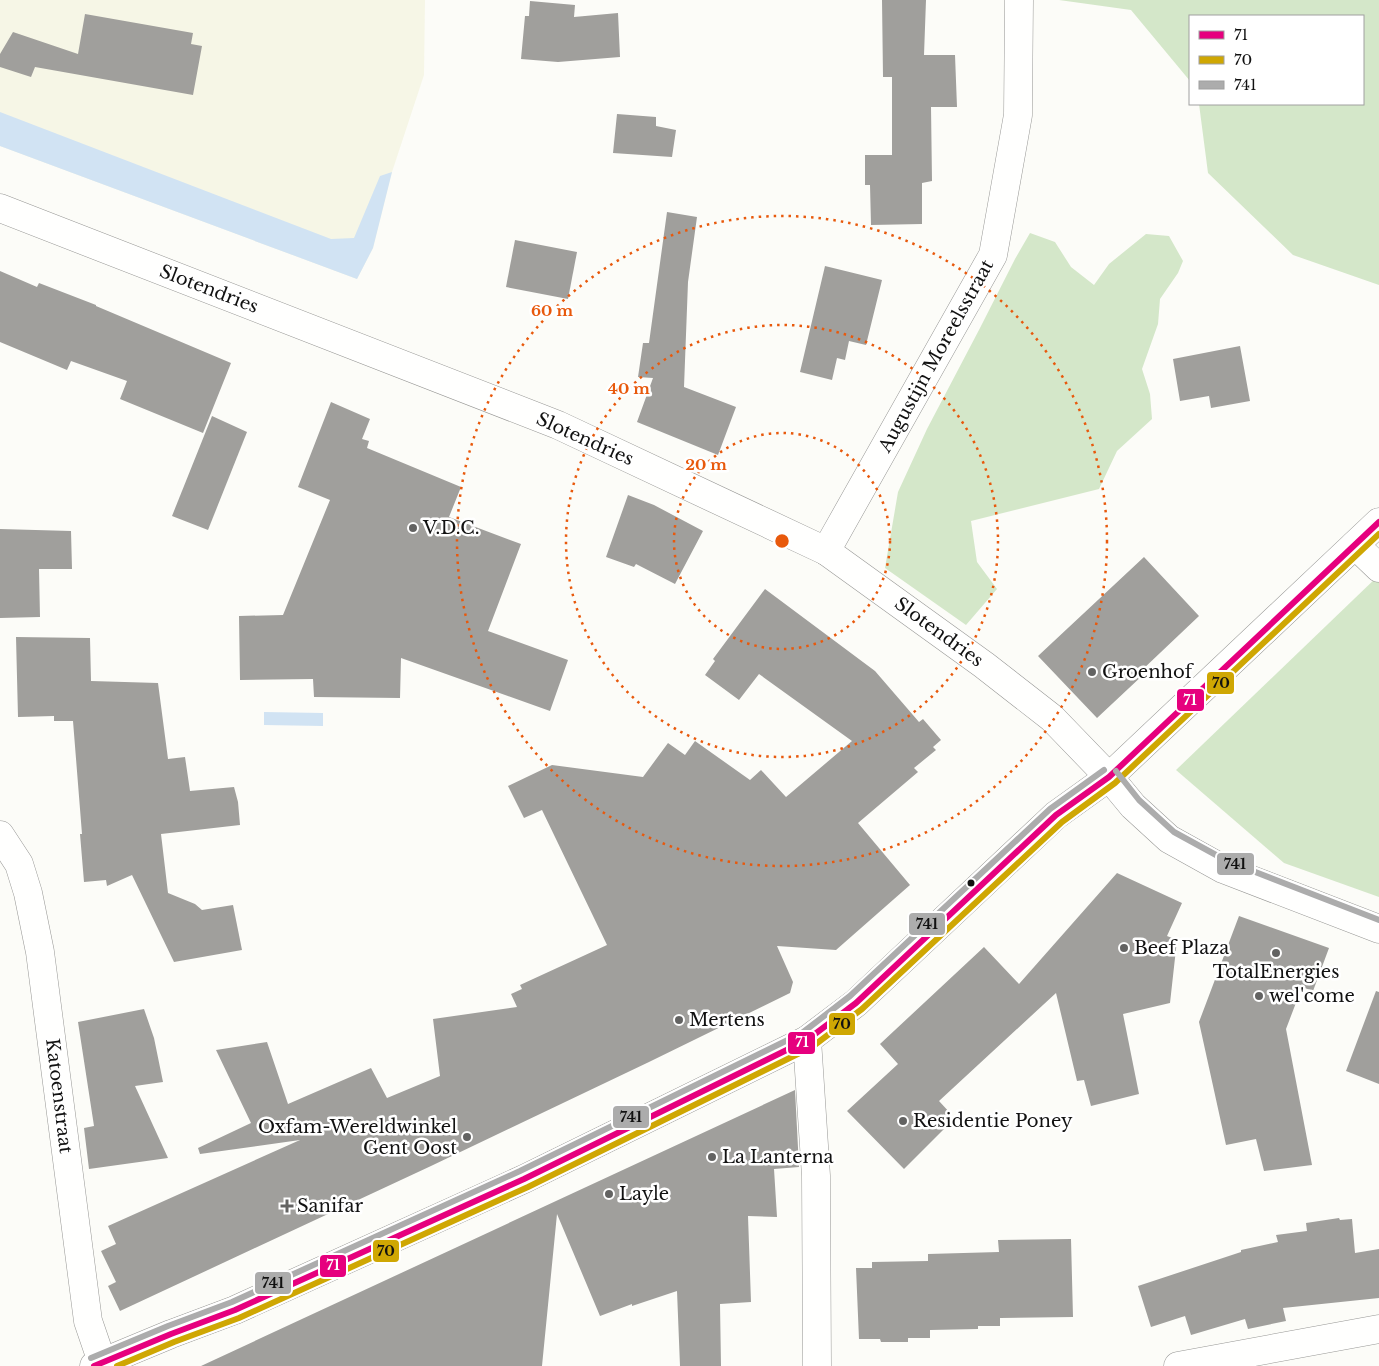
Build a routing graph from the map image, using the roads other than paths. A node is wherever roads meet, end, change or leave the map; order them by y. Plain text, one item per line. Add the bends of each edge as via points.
1 (1019, 0) edge
2 (0, 208) edge
3 (1379, 522) edge
4 (1355, 545) junction
5 (826, 551) junction
6 (1379, 568) edge
7 (1109, 777) junction
8 (0, 835) edge
9 (1379, 929) edge
10 (806, 1040) junction
11 (1379, 1329) edge
12 (102, 1365) edge
13 (817, 1366) edge
14 (1178, 1366) edge

1 - 5 street, Augustijn Moreelsstraat via 1018,115 993,255
2 - 5 street, Slotendries via 558,425
3 - 4 street
4 - 6 street
4 - 7 street
5 - 7 street, Slotendries via 1052,718
7 - 9 street, Slotendries via 1133,806 1169,840 1223,870
7 - 10 street via 1056,815 856,1003
8 - 12 street, Katoenstraat via 18,864 28,893 40,952 88,1320
10 - 12 street via 497,1191 235,1310
10 - 13 street via 816,1176
11 - 14 street

